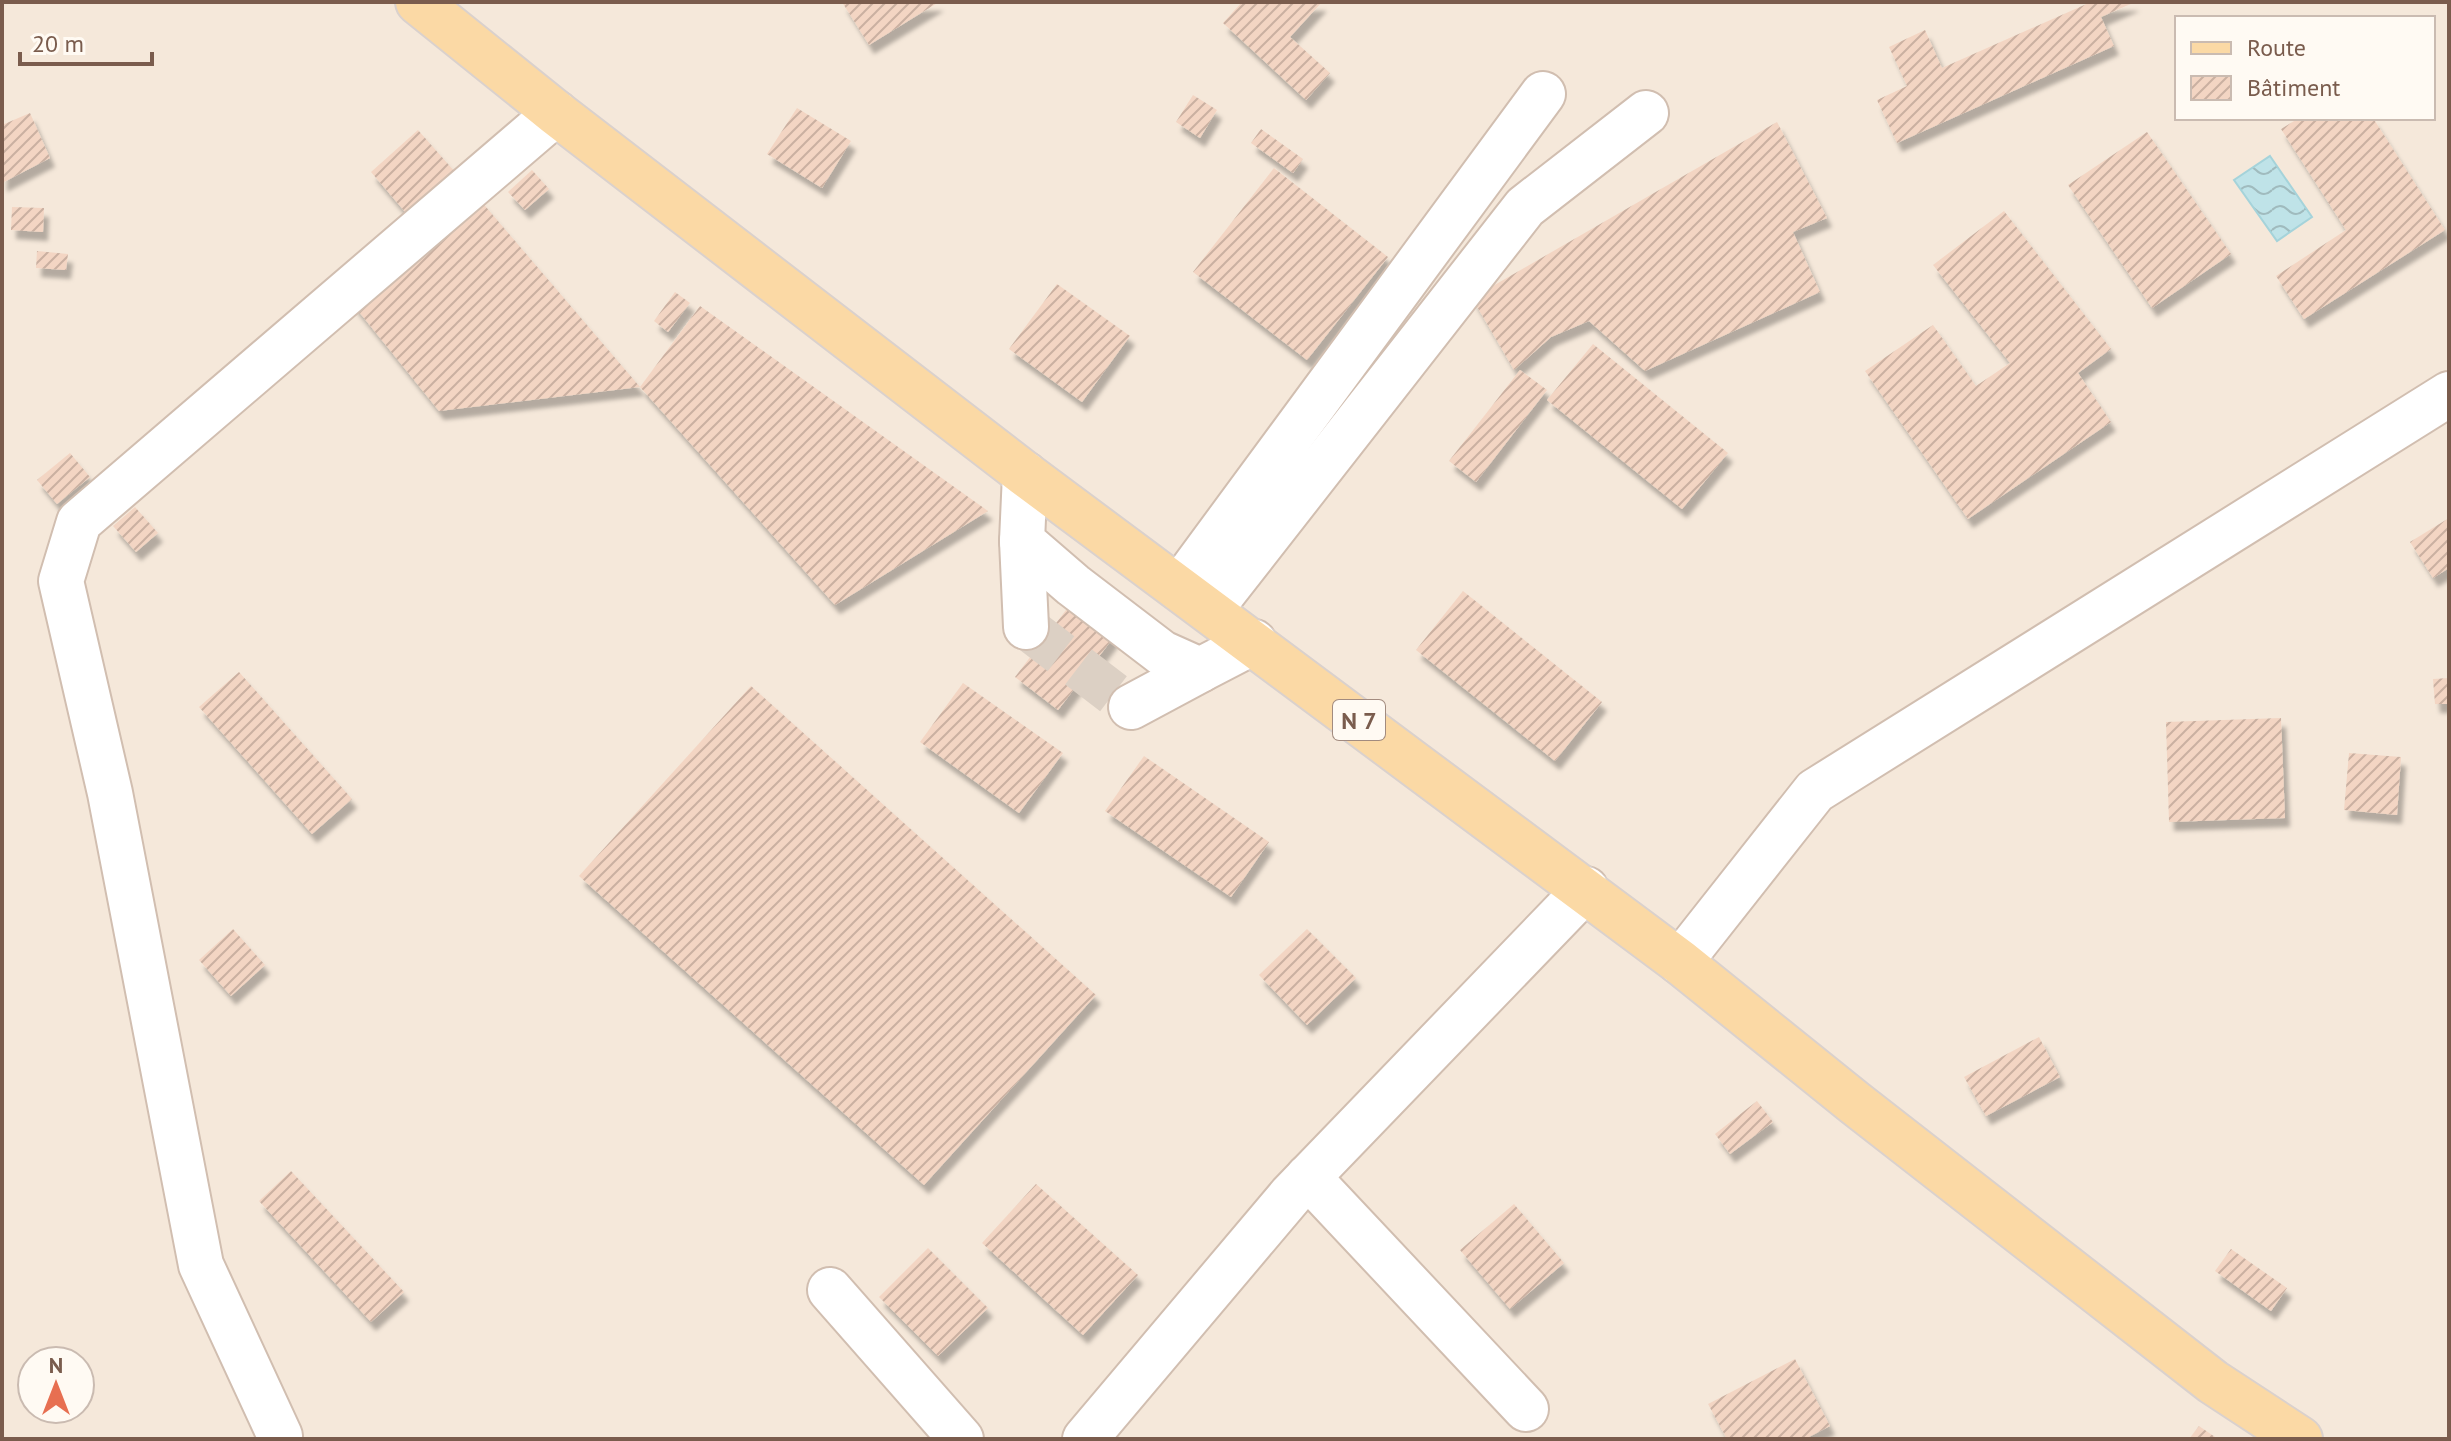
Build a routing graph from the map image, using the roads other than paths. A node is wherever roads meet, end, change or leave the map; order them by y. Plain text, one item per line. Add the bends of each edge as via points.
1 (418, 2) edge
2 (1543, 94) dead end
3 (556, 113) junction
4 (1646, 113) dead end
5 (2449, 394) edge
6 (1025, 474) junction
7 (1022, 541) junction
8 (1195, 599) junction
9 (1026, 627) dead end
10 (1254, 642) junction
11 (1200, 670) junction
12 (1131, 707) dead end
13 (1586, 889) junction
14 (1680, 962) junction
15 (1308, 1177) junction
16 (830, 1290) dead end
17 (1526, 1409) dead end
18 (280, 1436) dead end
19 (961, 1439) edge
20 (1085, 1439) edge
21 (2300, 1439) edge

1 - 3 main road, N 7
2 - 8 street
3 - 6 main road, N 7
3 - 18 street via 79,522 61,581 110,793 201,1265
4 - 8 street via 1525,207
5 - 14 street via 1815,791
6 - 7 street
6 - 8 main road, N 7
7 - 9 street
7 - 11 street via 1162,653
8 - 10 main road, N 7
10 - 11 street
10 - 13 main road, N 7
11 - 12 street
13 - 14 main road, N 7
13 - 15 street
14 - 21 main road, N 7 via 2200,1372
15 - 17 street
15 - 20 street
16 - 19 street

